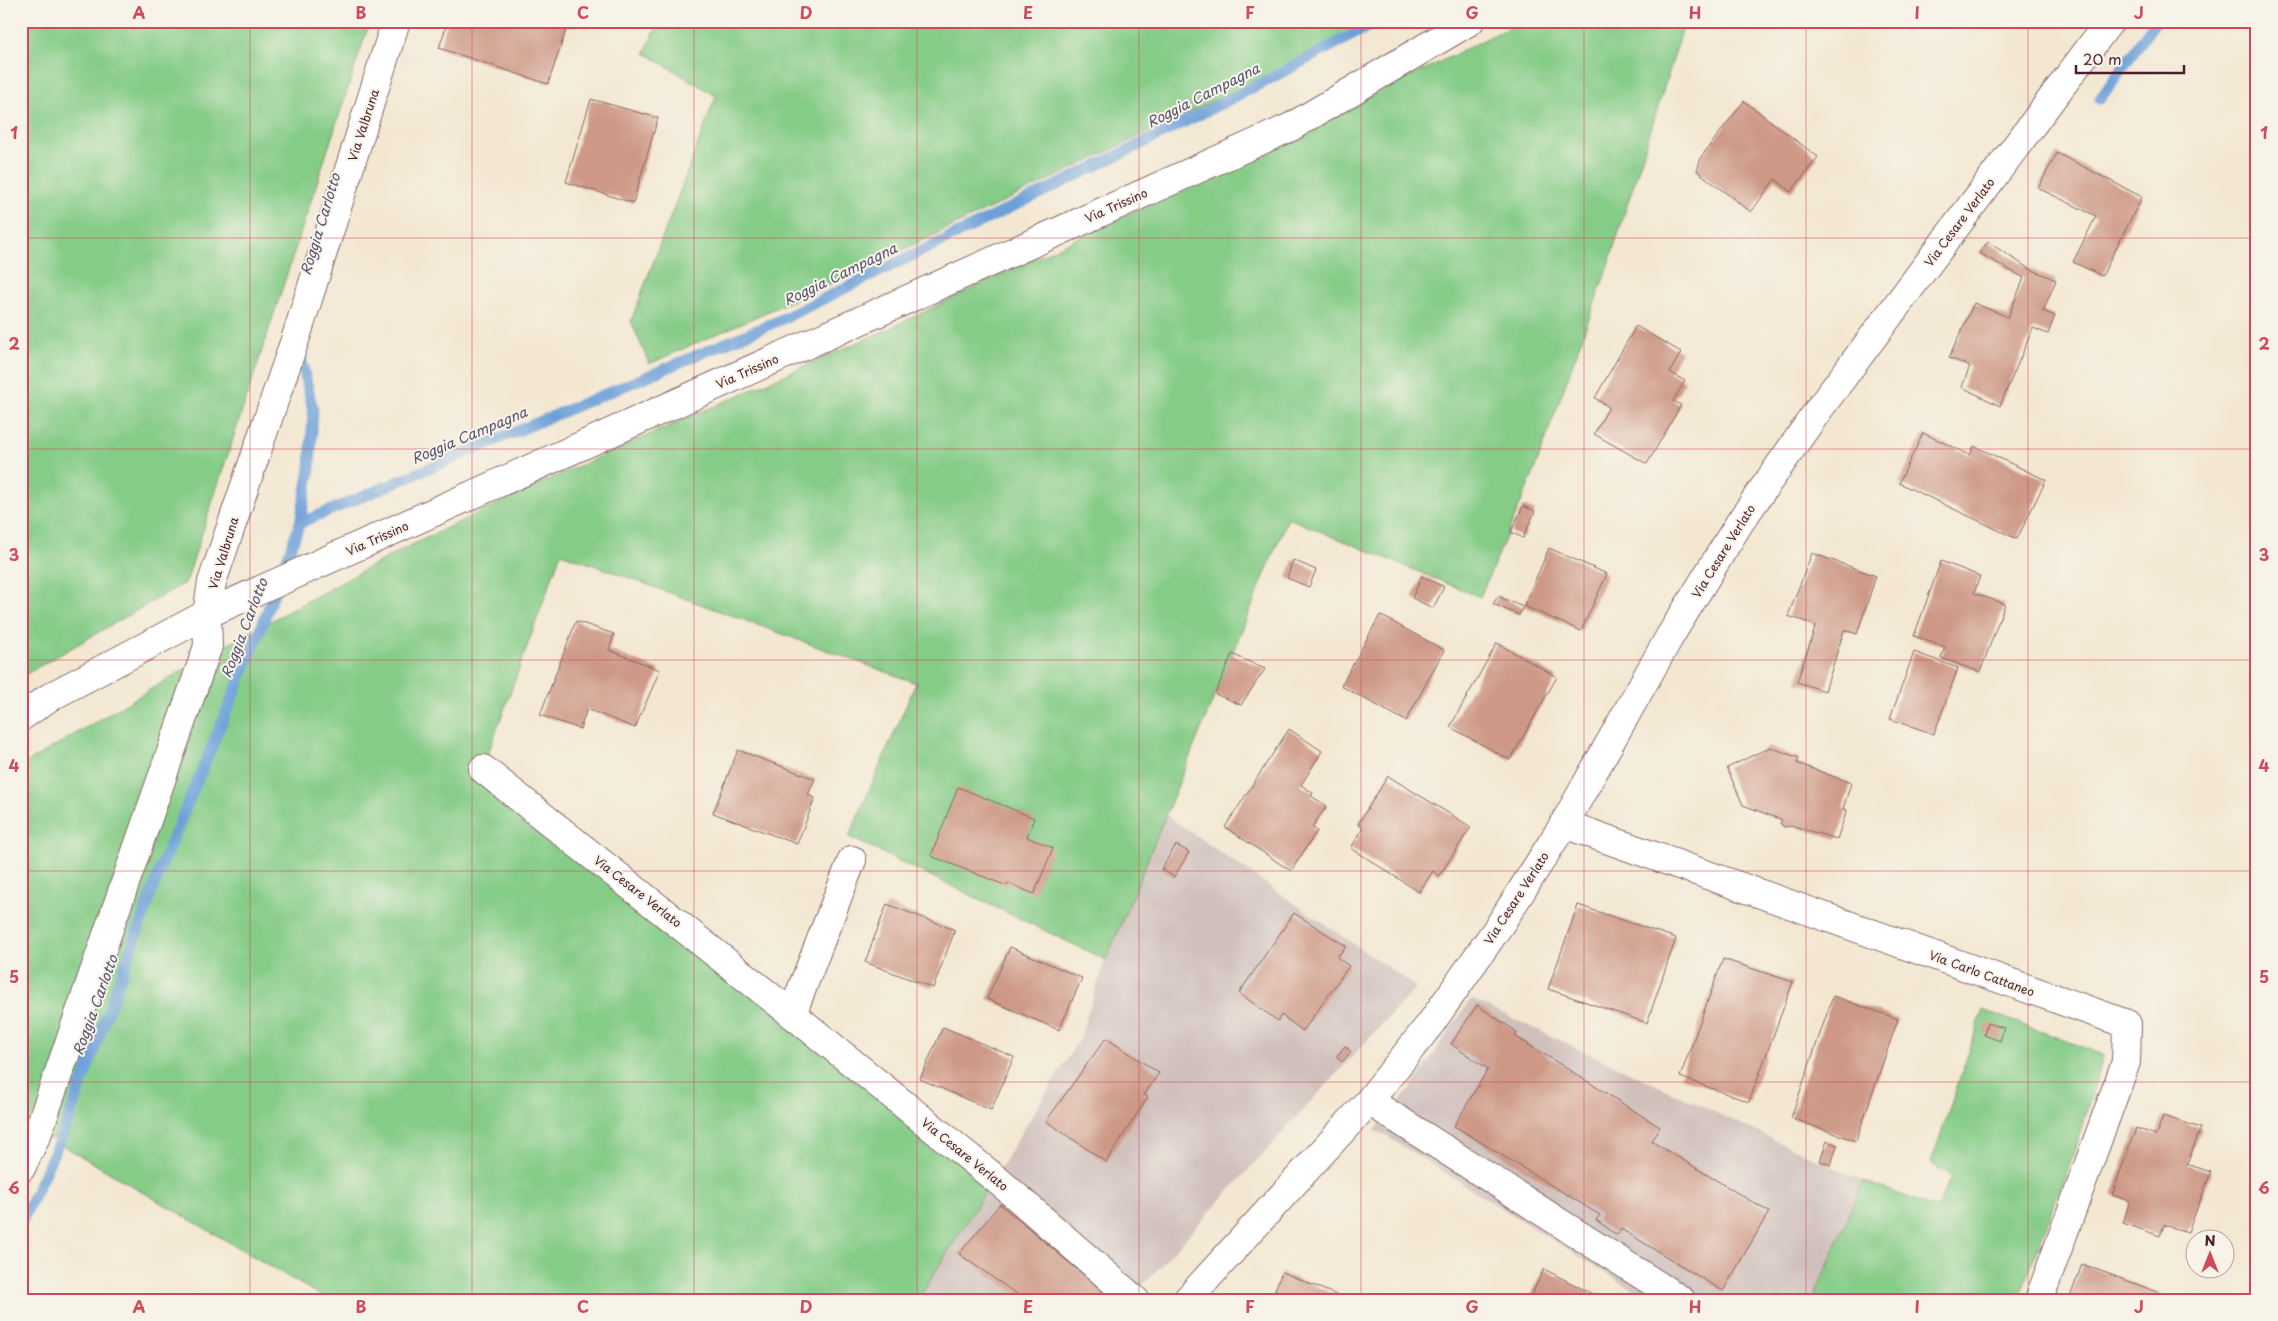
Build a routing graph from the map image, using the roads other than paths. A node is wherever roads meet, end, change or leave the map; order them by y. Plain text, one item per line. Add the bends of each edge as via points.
1 (396, 21) edge
2 (1470, 21) edge
3 (2110, 21) edge
4 (207, 614) junction
5 (21, 717) edge
6 (484, 769) dead end
7 (1564, 824) junction
8 (852, 860) dead end
9 (792, 1014) junction
10 (1369, 1102) junction
11 (21, 1168) edge
12 (1135, 1300) edge
13 (1187, 1300) edge
14 (1681, 1300) edge
15 (2039, 1300) edge

1 - 4 street, Via Valbruna via 297,334 212,582
2 - 4 street, Via Trissino via 1291,127
3 - 7 street, Via Cesare Verlato via 1819,409 1740,522 1670,636
4 - 5 street, Via Trissino via 50,697
4 - 11 street, Via Valbruna via 208,646 41,1122
6 - 9 street, Via Cesare Verlato
7 - 10 street, Via Cesare Verlato via 1499,926 1431,1023
7 - 15 street, Via Carlo Cattaneo via 2127,1024 2126,1062
8 - 9 street
9 - 12 street, Via Cesare Verlato via 1002,1184
10 - 13 street, Via Cesare Verlato
10 - 14 street

